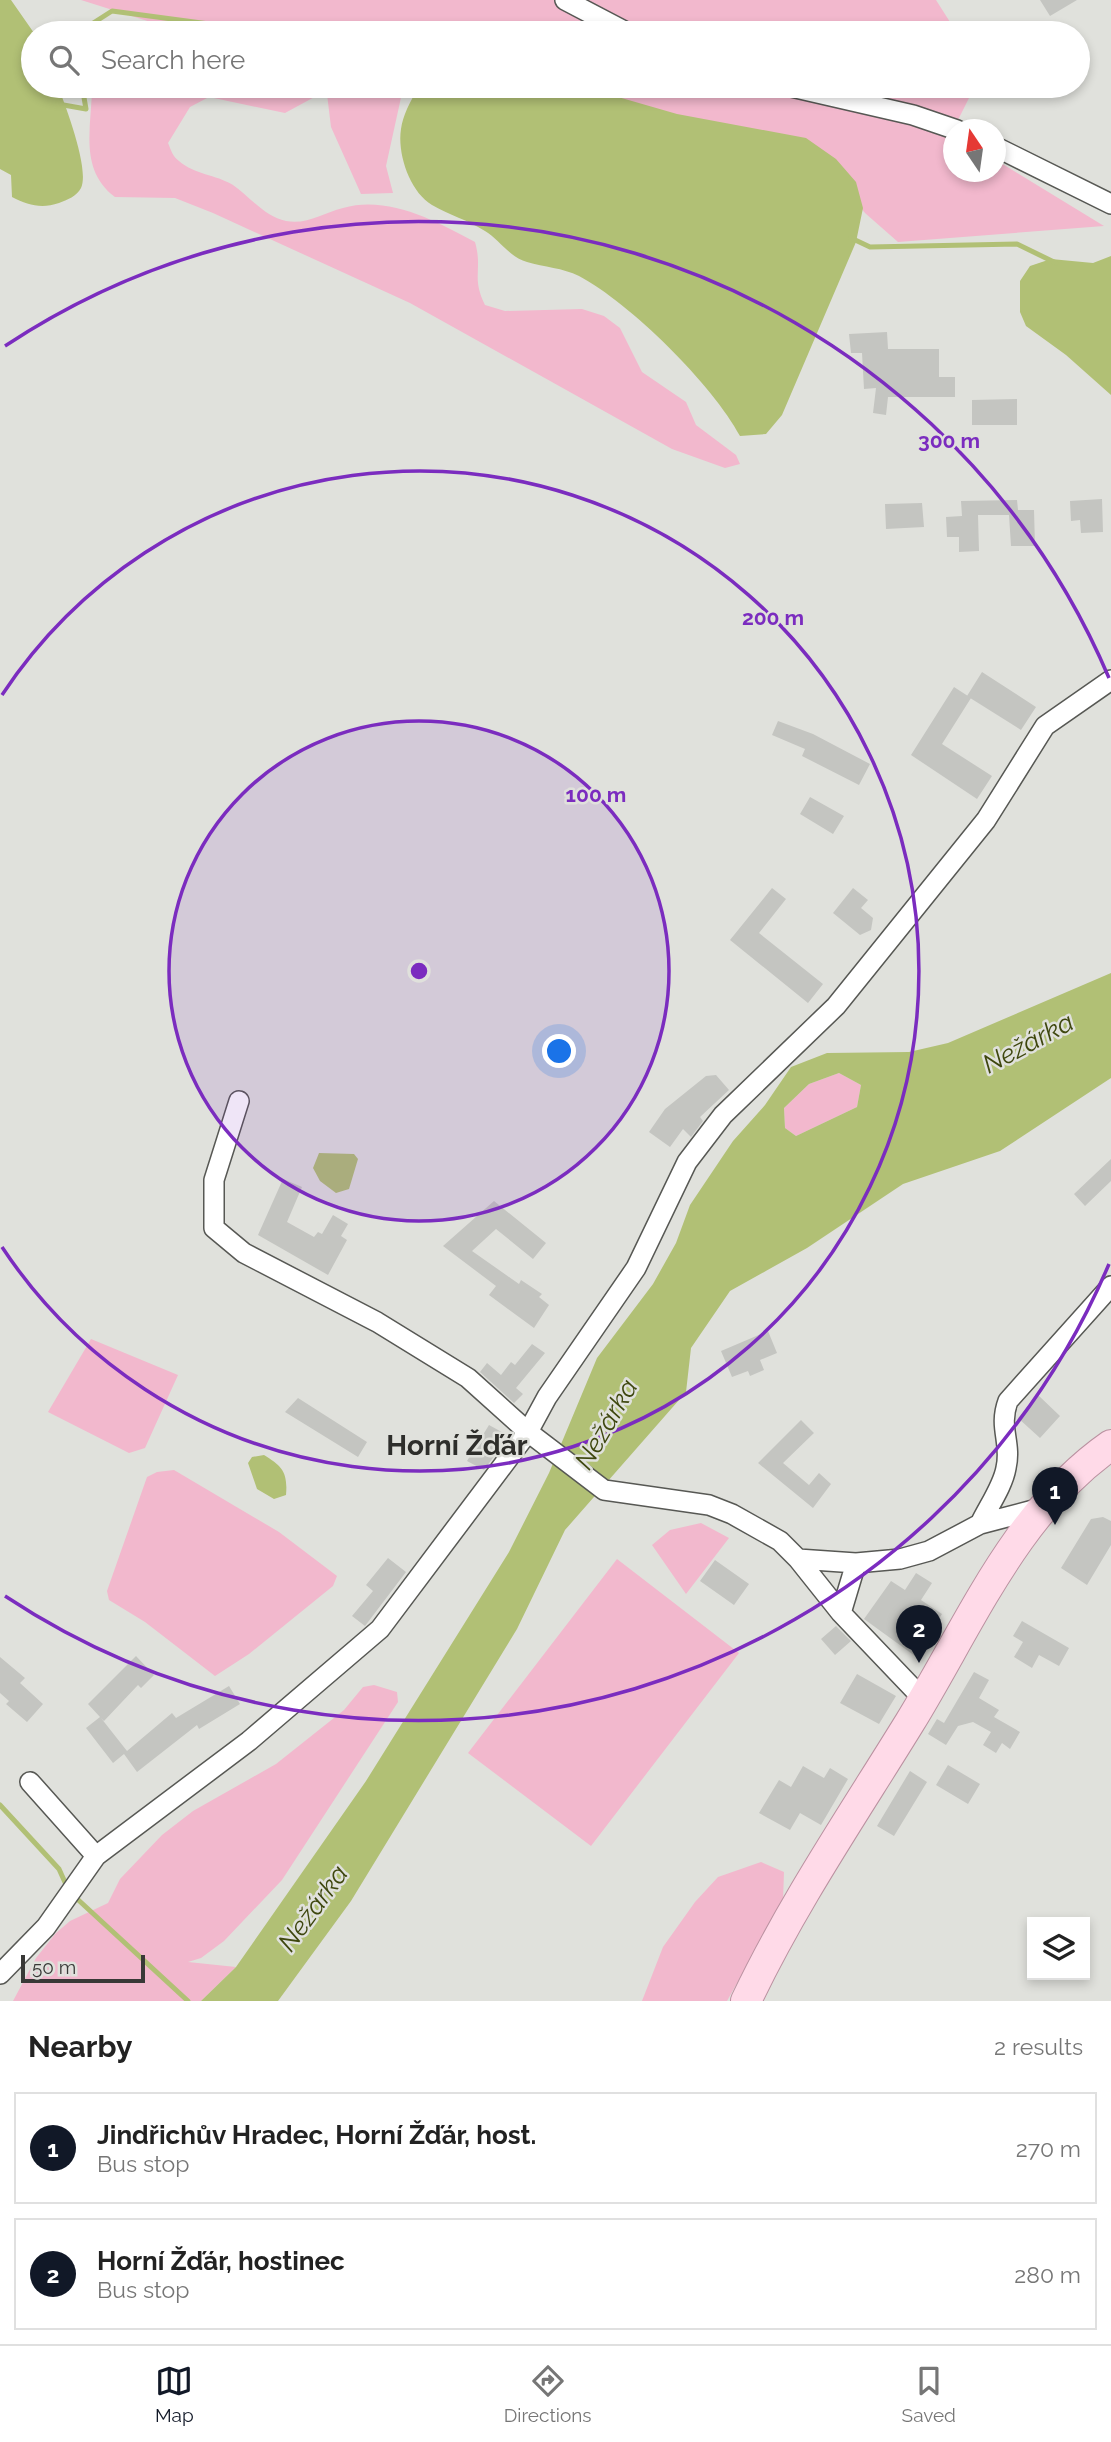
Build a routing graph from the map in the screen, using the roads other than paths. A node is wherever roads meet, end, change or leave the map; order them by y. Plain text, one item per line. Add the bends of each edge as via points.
1 (565, 0) edge
2 (605, 21) edge
3 (840, 98) edge
4 (943, 125) edge
5 (1006, 152) edge
6 (1111, 204) edge
7 (1111, 680) edge
8 (239, 1101) dead end
9 (1111, 1286) edge
10 (528, 1432) junction
11 (1111, 1445) edge
12 (1041, 1508) junction
13 (980, 1524) junction
14 (798, 1559) junction
15 (856, 1563) junction
16 (841, 1613) junction
17 (924, 1700) junction
18 (30, 1782) dead end
19 (96, 1856) junction
20 (0, 1974) edge
21 (746, 2001) edge

1 - 2 street
3 - 4 street
5 - 6 street
7 - 10 street via 1045,726 986,820 836,1006 723,1115 687,1162 636,1268
8 - 10 street via 214,1180 214,1228 244,1253 377,1322 468,1378
9 - 13 street via 1008,1401 1002,1418 1008,1449 1006,1470
10 - 14 street via 604,1490 709,1505 780,1541
10 - 19 street via 380,1629 249,1741
11 - 12 main road
12 - 13 street
12 - 17 main road
13 - 15 street via 929,1551
14 - 15 street
14 - 16 street
15 - 16 street
16 - 17 street
17 - 21 main road
18 - 19 street
19 - 20 street via 46,1927

